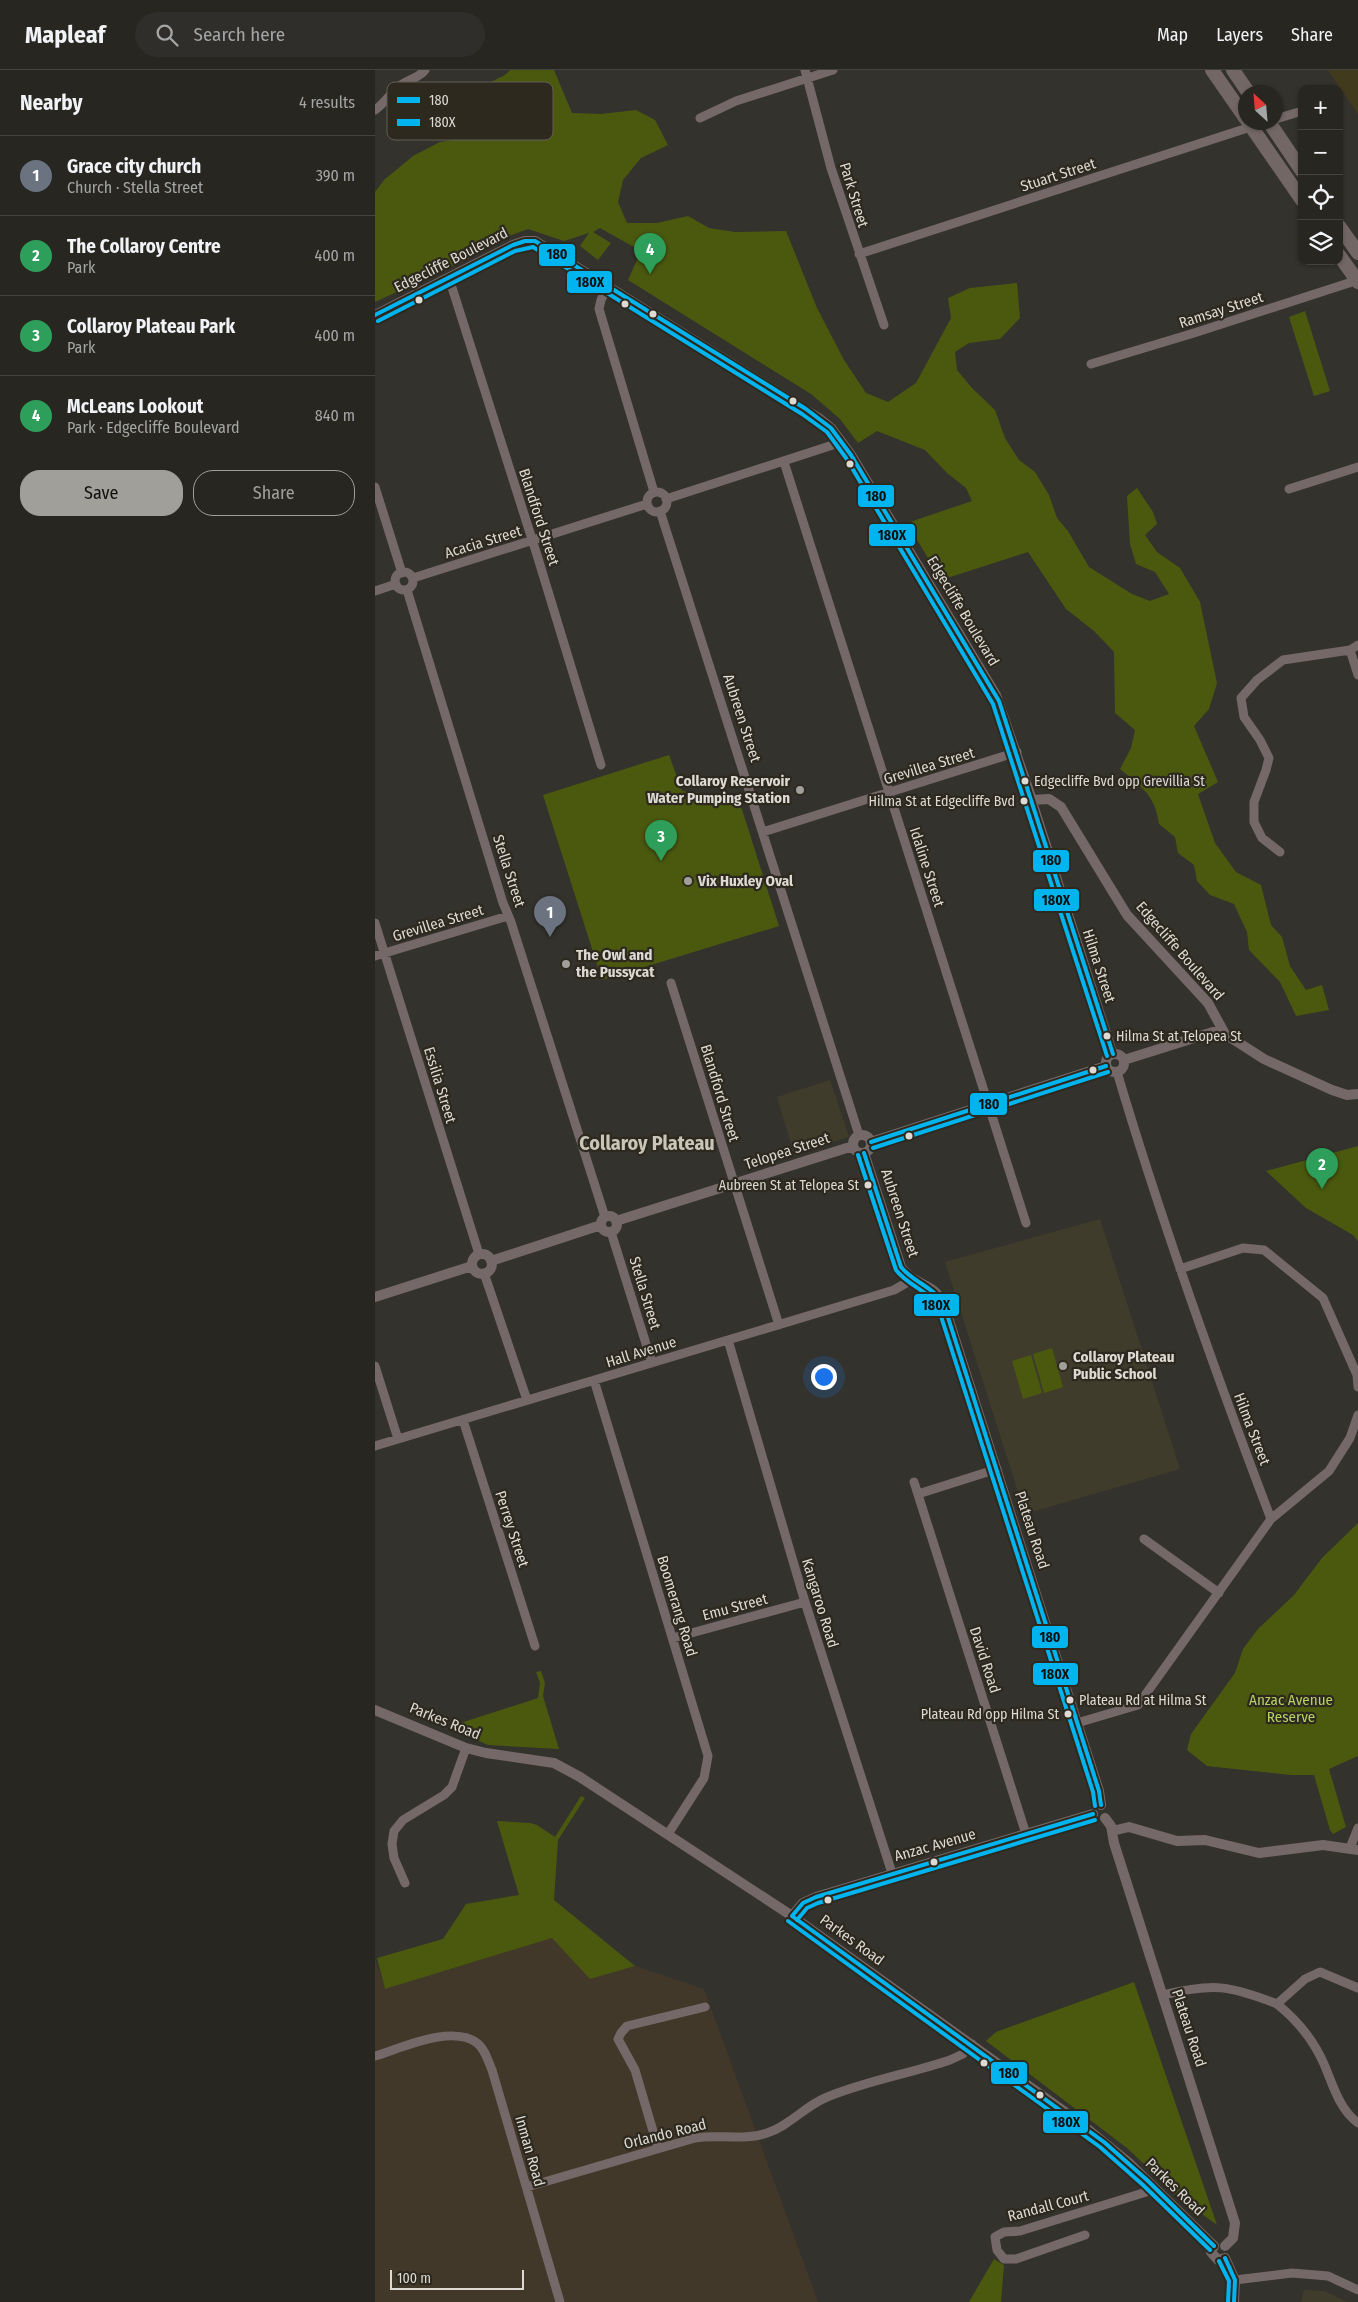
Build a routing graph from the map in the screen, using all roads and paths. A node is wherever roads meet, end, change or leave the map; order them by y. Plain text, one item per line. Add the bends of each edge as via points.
1 (425, 70) edge
2 (833, 70) edge
3 (1212, 70) edge
4 (1233, 70) edge
5 (806, 74) edge
6 (408, 82) edge
7 (1243, 85) edge
8 (387, 101) edge
9 (1238, 108) edge
10 (375, 110) edge
11 (1298, 112) edge
12 (1283, 117) edge
13 (700, 118) dead end
14 (1238, 126) edge
15 (1253, 130) edge
16 (1273, 130) edge
17 (1298, 165) edge
18 (1298, 194) edge
19 (1343, 232) edge
20 (1358, 253) edge
21 (859, 254) junction
22 (1343, 261) edge
23 (449, 278) junction
24 (1357, 281) edge
25 (608, 286) junction
26 (375, 315) edge
27 (884, 325) dead end
28 (1091, 364) dead end
29 (842, 442) junction
30 (784, 462) junction
31 (1358, 467) edge
32 (375, 487) edge
33 (1289, 489) dead end
34 (654, 492) junction
35 (666, 499) junction
36 (647, 504) junction
37 (660, 510) junction
38 (532, 542) junction
39 (402, 573) junction
40 (413, 578) junction
41 (396, 584) junction
42 (407, 590) junction
43 (375, 591) edge
44 (1354, 647) edge
45 (1358, 675) edge
46 (1017, 752) junction
47 (601, 765) dead end
48 (889, 793) junction
49 (1032, 800) junction
50 (763, 832) junction
51 (1280, 852) dead end
52 (508, 916) junction
53 (375, 923) edge
54 (384, 953) junction
55 (375, 956) edge
56 (671, 983) dead end
57 (1225, 1034) junction
58 (1113, 1054) junction
59 (1124, 1060) junction
60 (1106, 1066) junction
61 (1117, 1072) junction
62 (1358, 1094) edge
63 (988, 1104) junction
64 (859, 1135) junction
65 (871, 1142) junction
66 (853, 1146) junction
67 (864, 1153) junction
68 (735, 1184) junction
69 (603, 1221) junction
70 (616, 1221) junction
71 (1026, 1223) dead end
72 (611, 1232) junction
73 (479, 1254) junction
74 (491, 1261) junction
75 (472, 1266) junction
76 (1180, 1269) junction
77 (484, 1273) junction
78 (913, 1278) junction
79 (375, 1297) edge
80 (779, 1325) junction
81 (728, 1340) junction
82 (653, 1363) junction
83 (375, 1366) edge
84 (1357, 1374) edge
85 (594, 1380) junction
86 (1358, 1387) edge
87 (527, 1400) junction
88 (1358, 1414) edge
89 (463, 1420) junction
90 (399, 1439) junction
91 (375, 1446) edge
92 (997, 1469) junction
93 (914, 1482) dead end
94 (918, 1494) junction
95 (1271, 1519) junction
96 (1145, 1539) dead end
97 (1219, 1593) junction
98 (805, 1602) junction
99 (673, 1638) junction
100 (535, 1646) dead end
101 (375, 1710) edge
102 (1077, 1723) junction
103 (466, 1748) junction
104 (1101, 1805) junction
105 (1093, 1814) junction
106 (1105, 1818) junction
107 (1358, 1828) edge
108 (1111, 1831) junction
109 (668, 1834) junction
110 (1025, 1834) junction
111 (1354, 1848) edge
112 (892, 1873) junction
113 (405, 1883) dead end
114 (792, 1916) junction
115 (1358, 1988) edge
116 (1163, 1995) junction
117 (1277, 2004) junction
118 (705, 2007) dead end
119 (972, 2044) junction
120 (375, 2056) edge
121 (1358, 2123) edge
122 (658, 2148) junction
123 (527, 2187) junction
124 (1156, 2189) junction
125 (1085, 2235) dead end
126 (1214, 2246) junction
127 (1225, 2246) junction
128 (1225, 2258) junction
129 (1235, 2280) junction
130 (1358, 2290) edge
131 (560, 2302) edge
132 (1234, 2302) edge

1 - 6 street
2 - 5 street
3 - 9 highway
4 - 7 highway
5 - 13 street
5 - 21 street, Park Street via 831,168
8 - 10 street
11 - 12 street
14 - 21 street, Stuart Street
15 - 18 highway
16 - 17 highway
19 - 20 highway
21 - 27 street, Park Street
22 - 24 highway
23 - 25 street, Edgecliffe Boulevard via 513,245 530,240 538,241
23 - 26 street, Edgecliffe Boulevard
23 - 38 street, Blandford Street
24 - 28 street, Ramsay Street
25 - 29 street, Edgecliffe Boulevard via 806,409 831,428
25 - 34 street via 599,309
29 - 30 street
29 - 46 street, Edgecliffe Boulevard via 996,695
30 - 35 street
30 - 48 street, Idaline Street
31 - 33 street
32 - 39 street
34 - 35 street via 662,493
34 - 36 street via 648,496
35 - 37 street
36 - 37 street via 652,510
36 - 38 street, Acacia Street
37 - 50 street, Aubreen Street
38 - 40 street, Acacia Street
38 - 47 street, Blandford Street
39 - 40 street
39 - 41 street via 397,576
40 - 42 street via 412,586
41 - 42 street
41 - 43 street
42 - 52 street, Stella Street
44 - 45 street
44 - 51 street via 1283,660 1257,680 1241,698 1244,717 1269,758 1254,802 1254,822 1262,838
46 - 48 street, Grevillea Street
46 - 49 street, Edgecliffe Boulevard
48 - 50 street, Grevillea Street
48 - 63 street, Idaline Street
49 - 57 street, Edgecliffe Boulevard via 1049,800 1061,807 1127,915 1208,1004
49 - 58 street, Hilma Street
50 - 64 street, Aubreen Street
52 - 54 street, Grevillea Street
52 - 69 street, Stella Street
53 - 54 street, Essilia Street
54 - 55 street, Grevillea Street
54 - 73 street, Essilia Street
56 - 68 street, Blandford Street
57 - 59 street via 1213,1032
57 - 62 street via 1263,1059 1332,1090 1347,1095
58 - 59 street
58 - 60 street via 1107,1057
59 - 61 street via 1122,1069
60 - 61 street
60 - 63 street
61 - 76 street, Hilma Street
63 - 65 street
63 - 71 street, Idaline Street
64 - 65 street
64 - 66 street
65 - 67 street via 869,1150
66 - 67 street via 857,1152
66 - 68 street, Telopea Street
67 - 78 street, Aubreen Street via 899,1262
68 - 70 street, Telopea Street
68 - 80 street, Blandford Street
69 - 70 street via 611,1216
69 - 72 street via 606,1231
69 - 74 street
70 - 72 street
72 - 82 street, Stella Street
73 - 74 street via 485,1254
73 - 75 street
74 - 77 street via 489,1270
75 - 77 street via 475,1271
75 - 79 street
76 - 84 street via 1243,1248 1264,1250 1323,1298
76 - 95 street, Hilma Street
77 - 87 street
78 - 80 street, Hall Avenue via 894,1290
78 - 92 street, Plateau Road via 935,1290 943,1301
80 - 81 street, Hall Avenue
81 - 82 street, Hall Avenue
81 - 98 street, Kangaroo Road
82 - 85 street, Hall Avenue
83 - 90 street
84 - 86 street
85 - 87 street, Hall Avenue
85 - 99 street, Boomerang Road
87 - 89 street, Hall Avenue
88 - 95 street via 1350,1438 1329,1471
89 - 90 street, Hall Avenue
89 - 100 street, Perrey Street
90 - 91 street, Hall Avenue
92 - 94 street
92 - 102 street, Plateau Road
93 - 94 street, David Road
94 - 110 street, David Road
95 - 97 street
96 - 97 street
97 - 102 street via 1138,1705
98 - 99 street, Emu Street
98 - 112 street, Kangaroo Road
99 - 109 street, Boomerang Road via 708,1756 704,1778
101 - 103 street, Parkes Road
102 - 104 street, Plateau Road
103 - 109 street, Parkes Road via 554,1763
103 - 113 street via 451,1787 444,1795 403,1820 394,1831 394,1858
104 - 105 street
104 - 106 street via 1107,1810
105 - 106 street via 1098,1820
105 - 110 street, Anzac Avenue
106 - 108 street, Plateau Road
107 - 111 street
108 - 111 street via 1129,1827 1177,1841 1205,1840 1259,1853 1323,1845
108 - 116 street, Plateau Road
109 - 114 street, Parkes Road
110 - 112 street, Anzac Avenue
112 - 114 street, Anzac Avenue via 807,1900
114 - 119 street, Parkes Road
115 - 117 street via 1320,1972 1305,1978
116 - 117 street via 1217,1986 1245,1991
116 - 127 street, Plateau Road via 1235,2223 1233,2238
117 - 121 street via 1308,2035 1349,2117
118 - 122 street via 627,2026 618,2039 635,2070
119 - 122 street, Orlando Road via 963,2054 950,2060 821,2100 767,2134 713,2135
119 - 124 street, Parkes Road via 1105,2142
120 - 123 street, Inman Road via 445,2035 460,2035 479,2044 492,2070
122 - 123 street, Orlando Road
123 - 131 street, Inman Road
124 - 125 street, Randall Court via 995,2237 997,2250 1004,2259 1016,2259
124 - 126 street, Parkes Road
126 - 127 street
126 - 128 street via 1213,2257 1218,2260
127 - 128 street via 1228,2251
128 - 129 street
129 - 130 street via 1292,2273 1328,2276
129 - 132 street

